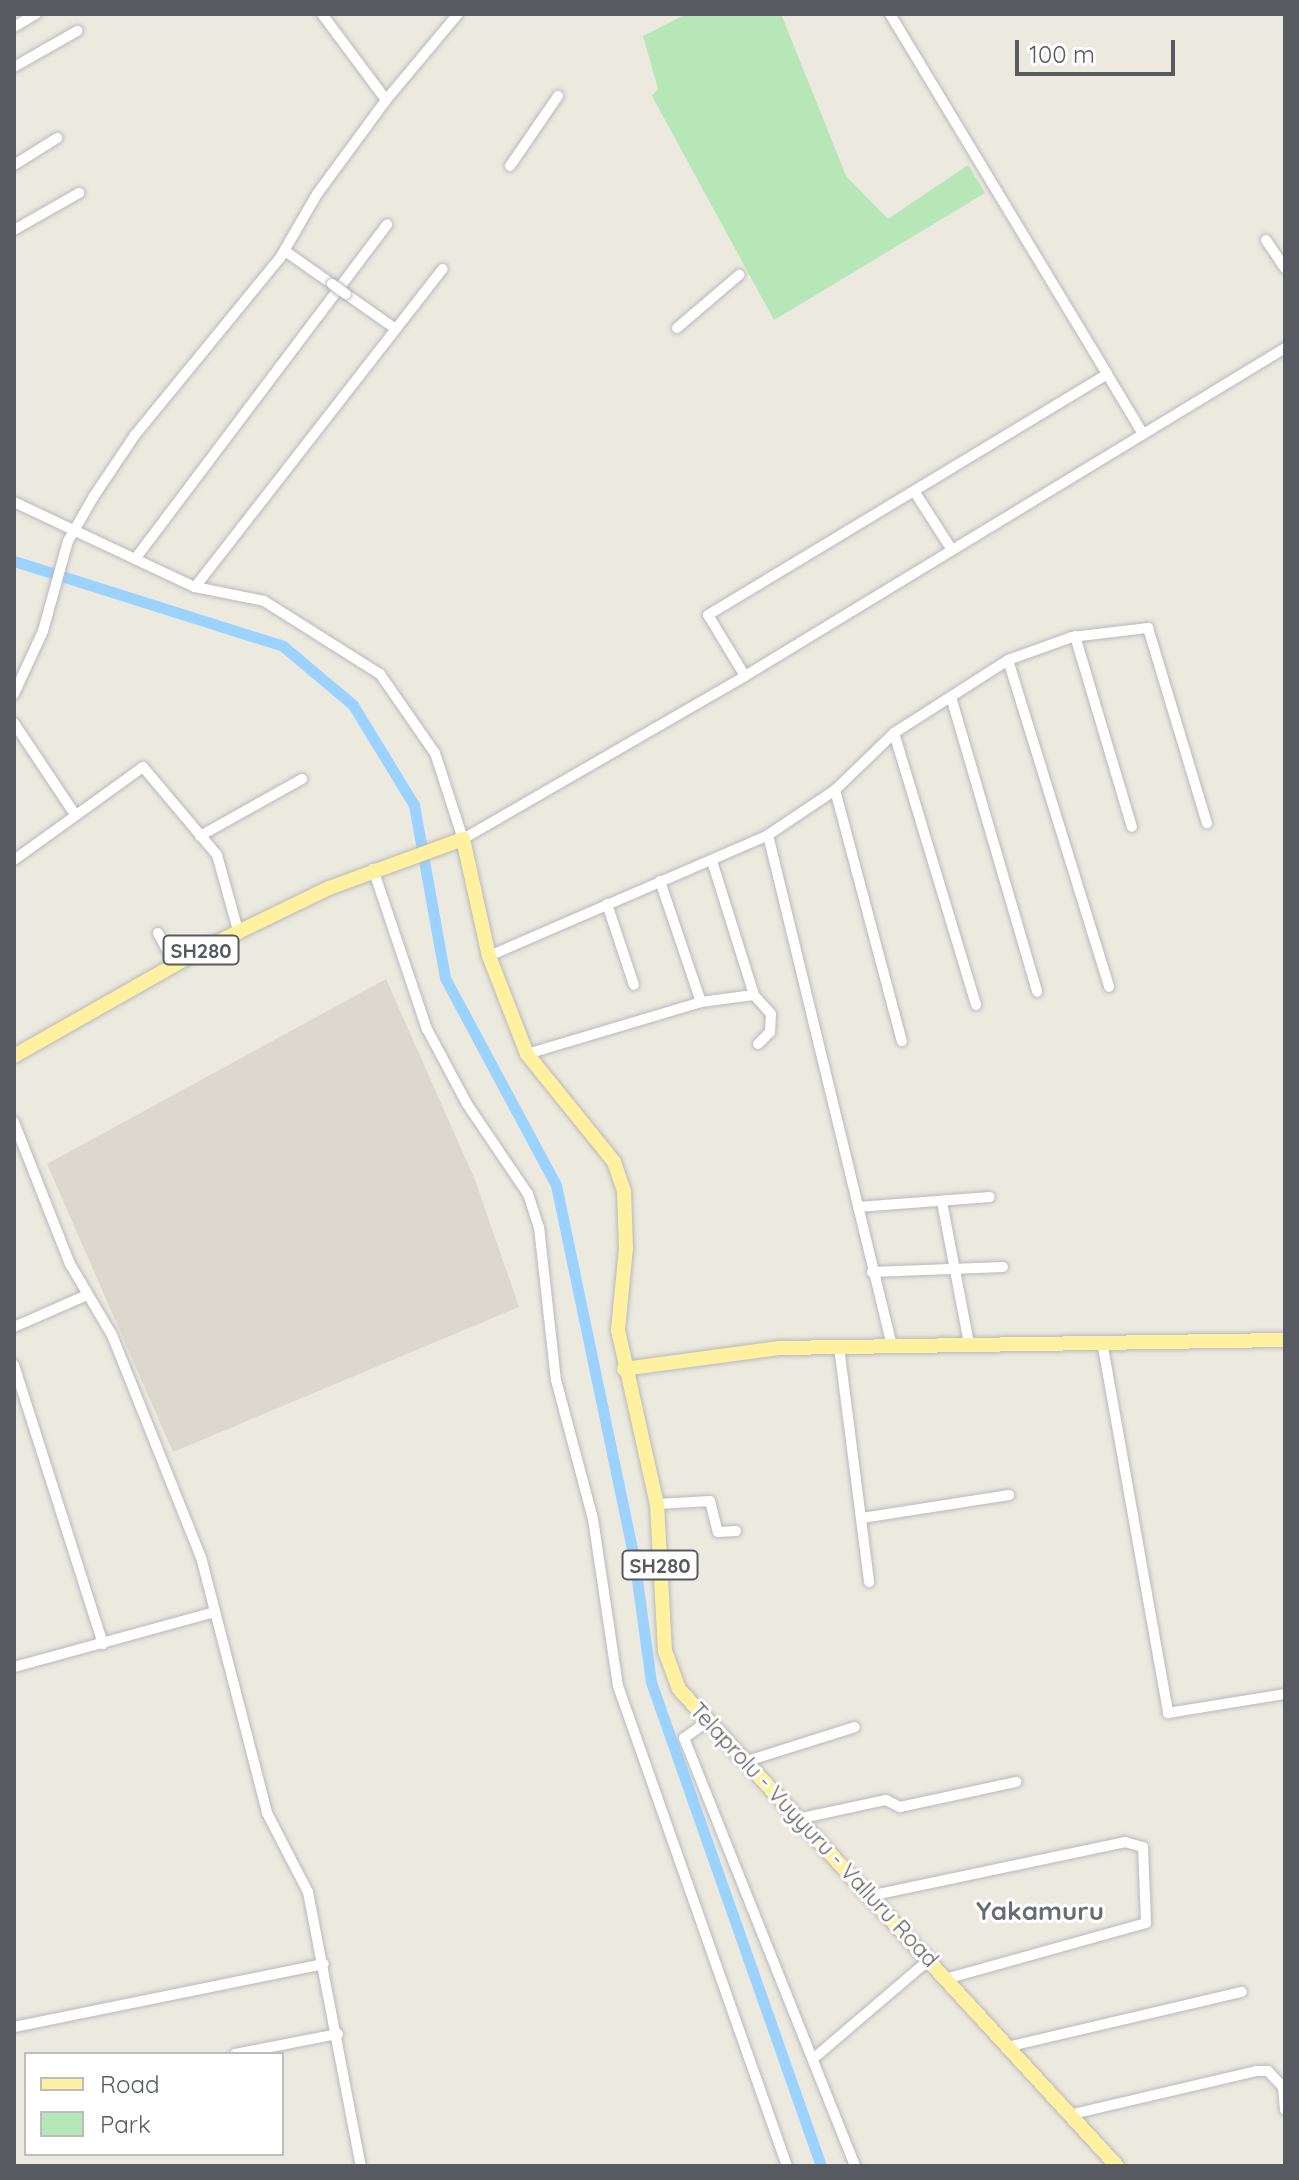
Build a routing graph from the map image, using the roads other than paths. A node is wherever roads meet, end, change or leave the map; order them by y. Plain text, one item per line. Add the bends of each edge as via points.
1 (36, 14) edge
2 (322, 14) edge
3 (458, 14) edge
4 (890, 14) edge
5 (14, 27) edge
6 (77, 31) dead end
7 (14, 67) edge
8 (558, 96) dead end
9 (386, 100) junction
10 (57, 138) dead end
11 (14, 165) edge
12 (510, 166) dead end
13 (79, 193) dead end
14 (387, 224) dead end
15 (14, 230) edge
16 (1266, 240) dead end
17 (285, 251) junction
18 (1285, 268) edge
19 (443, 269) dead end
20 (739, 275) dead end
21 (393, 327) junction
22 (677, 328) dead end
23 (1285, 348) edge
24 (1107, 374) junction
25 (1143, 434) junction
26 (914, 491) junction
27 (14, 502) edge
28 (75, 526) junction
29 (952, 550) junction
30 (135, 559) junction
31 (195, 587) junction
32 (1075, 636) junction
33 (1008, 660) junction
34 (745, 676) junction
35 (14, 694) edge
36 (951, 697) junction
37 (14, 723) edge
38 (894, 733) junction
39 (302, 779) dead end
40 (835, 790) junction
41 (74, 813) junction
42 (1207, 823) dead end
43 (1132, 827) dead end
44 (768, 835) junction
45 (200, 836) junction
46 (463, 839) junction
47 (14, 860) edge
48 (712, 861) junction
49 (373, 869) junction
50 (660, 881) junction
51 (607, 904) junction
52 (158, 933) dead end
53 (239, 934) junction
54 (489, 956) junction
55 (175, 965) junction
56 (634, 985) dead end
57 (1109, 987) dead end
58 (1037, 992) dead end
59 (754, 995) junction
60 (701, 1002) junction
61 (976, 1005) dead end
62 (902, 1041) dead end
63 (758, 1044) dead end
64 (527, 1054) junction
65 (14, 1056) edge
66 (14, 1122) edge
67 (990, 1197) dead end
68 (942, 1202) junction
69 (858, 1207) junction
70 (1003, 1267) dead end
71 (958, 1269) junction
72 (872, 1272) junction
73 (87, 1295) junction
74 (14, 1327) edge
75 (1285, 1340) edge
76 (969, 1343) junction
77 (892, 1346) junction
78 (839, 1347) junction
79 (1103, 1347) junction
80 (14, 1365) edge
81 (624, 1369) junction
82 (1009, 1495) dead end
83 (657, 1504) junction
84 (862, 1518) junction
85 (736, 1531) dead end
86 (869, 1582) dead end
87 (215, 1612) junction
88 (103, 1644) junction
89 (14, 1667) edge
90 (1285, 1694) edge
91 (705, 1723) junction
92 (855, 1727) dead end
93 (744, 1762) junction
94 (1016, 1782) dead end
95 (802, 1818) junction
96 (874, 1895) junction
97 (931, 1958) junction
98 (324, 1964) junction
99 (949, 1978) junction
100 (1242, 1992) dead end
101 (14, 2027) edge
102 (338, 2034) junction
103 (1011, 2046) junction
104 (245, 2052) edge
105 (814, 2058) junction
106 (1285, 2110) edge
107 (1073, 2114) junction
108 (361, 2166) edge
109 (787, 2166) edge
110 (855, 2166) edge
111 (1117, 2166) edge

1 - 5 street
2 - 9 street
3 - 9 street
4 - 24 street
6 - 7 street
8 - 12 street
9 - 17 street via 317,194
10 - 11 street
13 - 15 street
14 - 30 street
16 - 18 street
17 - 21 street, bridge
17 - 28 street via 135,435
19 - 21 street
20 - 22 street
21 - 31 street
23 - 25 street
24 - 25 street
24 - 26 street
25 - 29 street
26 - 29 street
26 - 34 street via 708,615
27 - 28 street
28 - 30 street
28 - 35 street
29 - 34 street
30 - 31 street
31 - 46 street via 264,601 380,674 435,753
32 - 33 street
32 - 42 street via 1148,628
32 - 43 street
33 - 36 street
33 - 57 street
34 - 46 street
36 - 38 street
36 - 58 street
37 - 41 street
38 - 40 street
38 - 61 street
39 - 45 street
40 - 44 street
40 - 62 street
41 - 45 street via 143,767
41 - 47 street
44 - 48 street
44 - 69 street
45 - 53 street via 229,883
46 - 49 main road, SH280
46 - 54 main road, Telaprolu - Vuyyuru - Valluru Road / SH280
48 - 50 street
48 - 59 street
49 - 53 main road, SH280
49 - 109 street via 427,1029 467,1104 528,1194 539,1227 556,1380 584,1475 618,1686
50 - 51 street
50 - 60 street
51 - 54 street
51 - 56 street
52 - 55 street
53 - 55 main road, SH280
54 - 64 main road, Telaprolu - Vuyyuru - Valluru Road / SH280
55 - 65 main road, SH280
59 - 60 street
59 - 63 street via 771,1014 770,1032
60 - 64 street
64 - 81 main road, Telaprolu - Vuyyuru - Valluru Road / SH280 via 614,1162 624,1191 626,1248 618,1330
66 - 73 street
67 - 68 street
68 - 69 street
68 - 71 street
69 - 72 street
70 - 71 street
71 - 72 street
71 - 76 street
72 - 77 street
73 - 74 street
73 - 87 street via 112,1335 148,1420
75 - 79 main road
76 - 77 main road
76 - 79 main road
77 - 78 main road
78 - 81 main road via 738,1350
78 - 84 street
79 - 90 street via 1168,1713
80 - 88 street
81 - 83 main road, Telaprolu - Vuyyuru - Valluru Road / SH280
82 - 84 street
83 - 85 street via 710,1501 718,1532
83 - 91 main road, Telaprolu - Vuyyuru - Valluru Road / SH280 via 665,1651 679,1689
84 - 86 street
87 - 88 street
87 - 98 street via 267,1813 308,1892
88 - 89 street
91 - 93 main road, Telaprolu - Vuyyuru - Valluru Road / SH280
91 - 105 street via 684,1738
92 - 93 street
93 - 95 main road, Telaprolu - Vuyyuru - Valluru Road / SH280
94 - 95 street via 900,1807 886,1800
95 - 96 main road, Telaprolu - Vuyyuru - Valluru Road / SH280
96 - 97 main road, Telaprolu - Vuyyuru - Valluru Road / SH280
96 - 99 street via 1125,1842 1143,1847 1146,1923
97 - 99 main road, Telaprolu - Vuyyuru - Valluru Road / SH280
97 - 105 street
98 - 101 street
98 - 102 street
99 - 103 main road, Telaprolu - Vuyyuru - Valluru Road / SH280
100 - 103 street
102 - 104 street
102 - 108 street
103 - 107 main road, Telaprolu - Vuyyuru - Valluru Road / SH280
105 - 110 street
106 - 107 street via 1283,2087 1268,2071 1256,2071
107 - 111 main road, Telaprolu - Vuyyuru - Valluru Road / SH280

